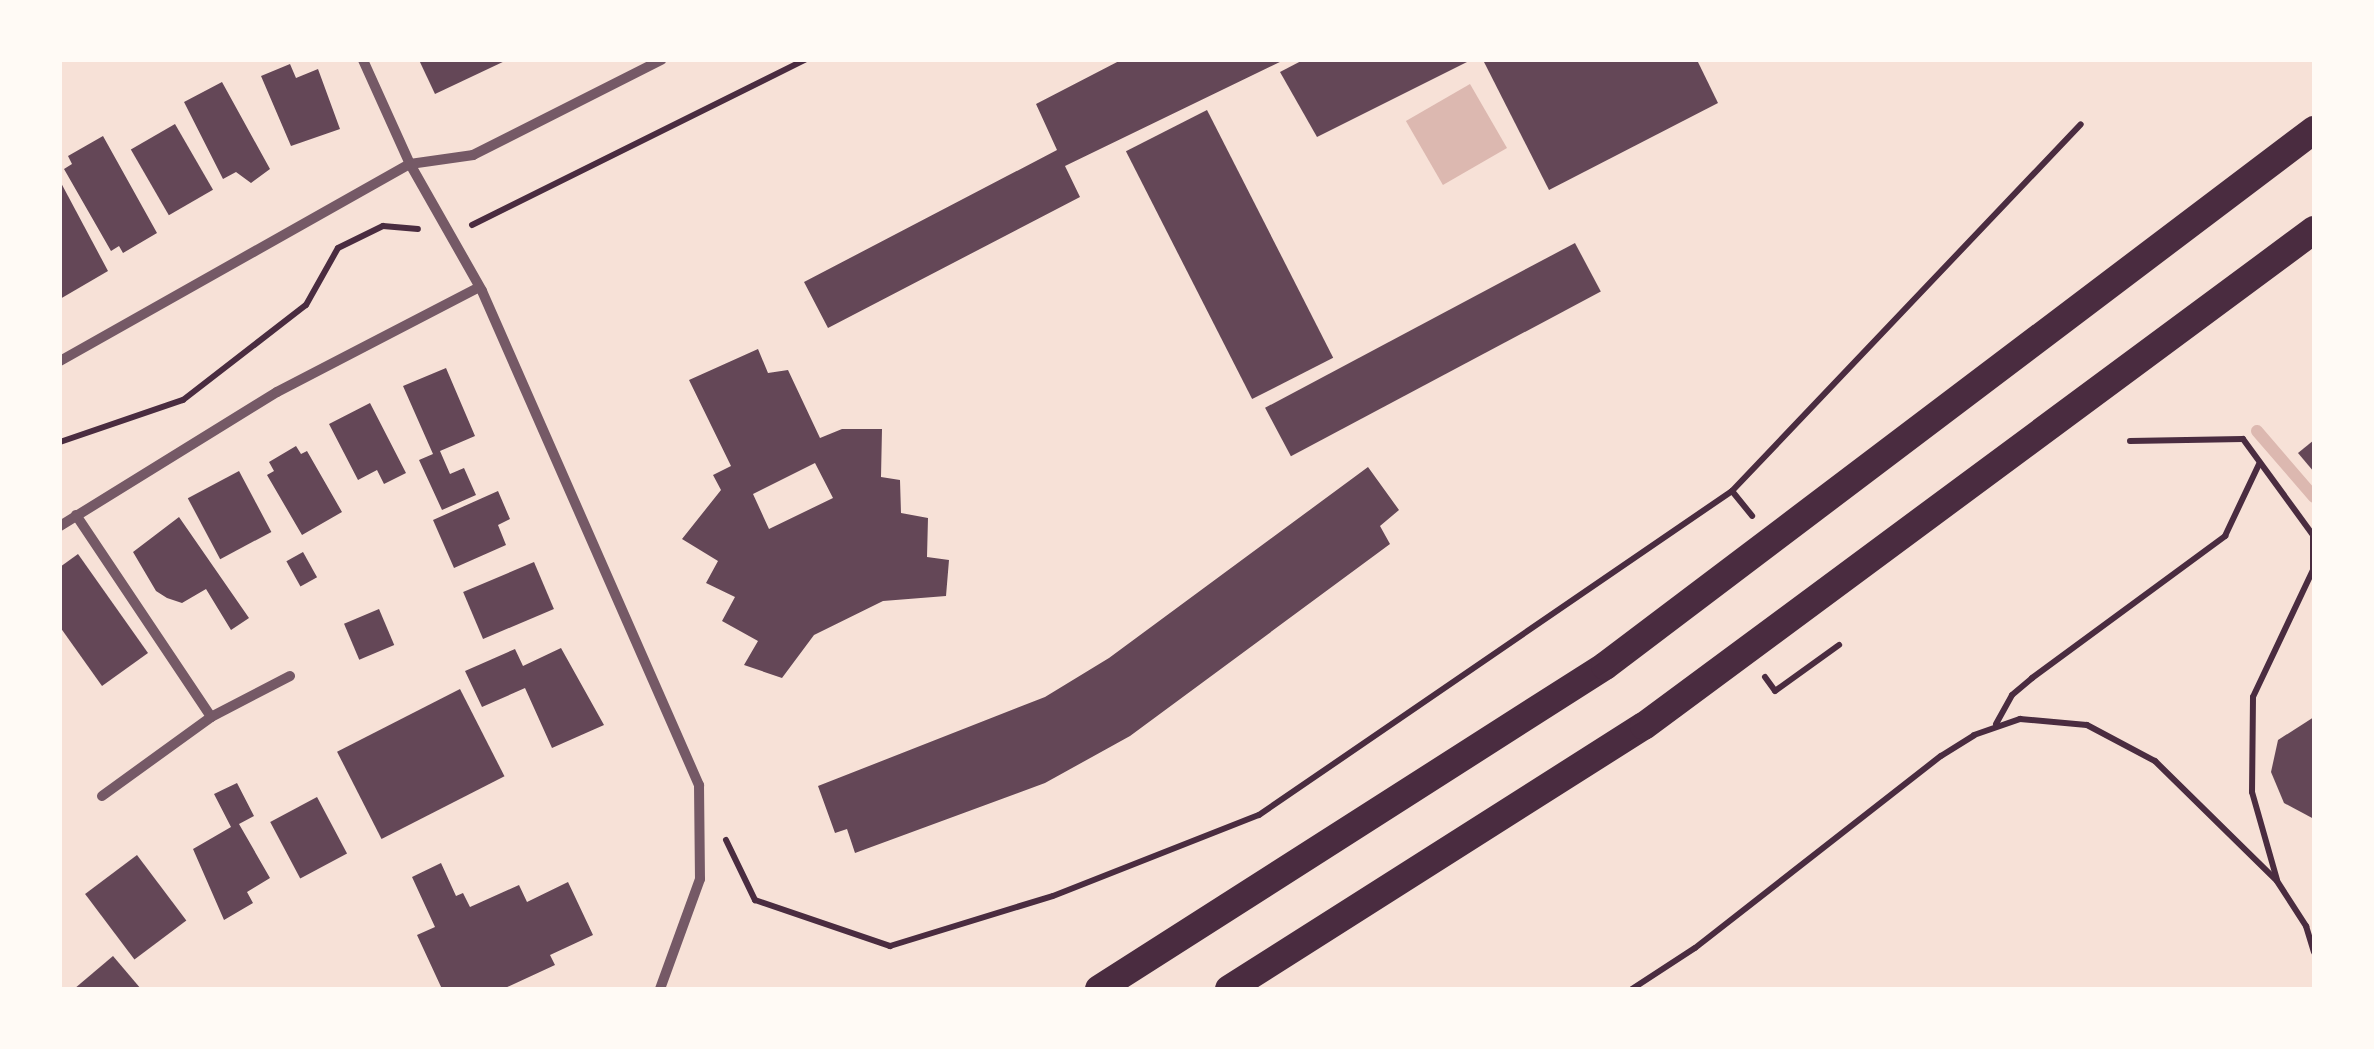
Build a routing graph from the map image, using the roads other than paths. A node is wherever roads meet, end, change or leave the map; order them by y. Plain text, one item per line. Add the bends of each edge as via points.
1 (363, 60) edge
2 (661, 60) edge
3 (2314, 130) edge
4 (410, 164) junction
5 (2314, 230) edge
6 (476, 289) junction
7 (60, 361) edge
8 (76, 515) junction
9 (60, 526) edge
10 (290, 676) dead end
11 (212, 717) junction
12 (102, 796) dead end
13 (660, 989) edge
14 (1099, 989) edge
15 (1229, 989) edge

1 - 4 street
2 - 4 street via 473,155
3 - 14 highway via 1605,666
4 - 6 street
4 - 7 street
5 - 15 highway via 1644,726
6 - 8 street via 277,392
6 - 13 street via 699,785 700,879
8 - 9 street
8 - 11 street
10 - 11 street
11 - 12 street

